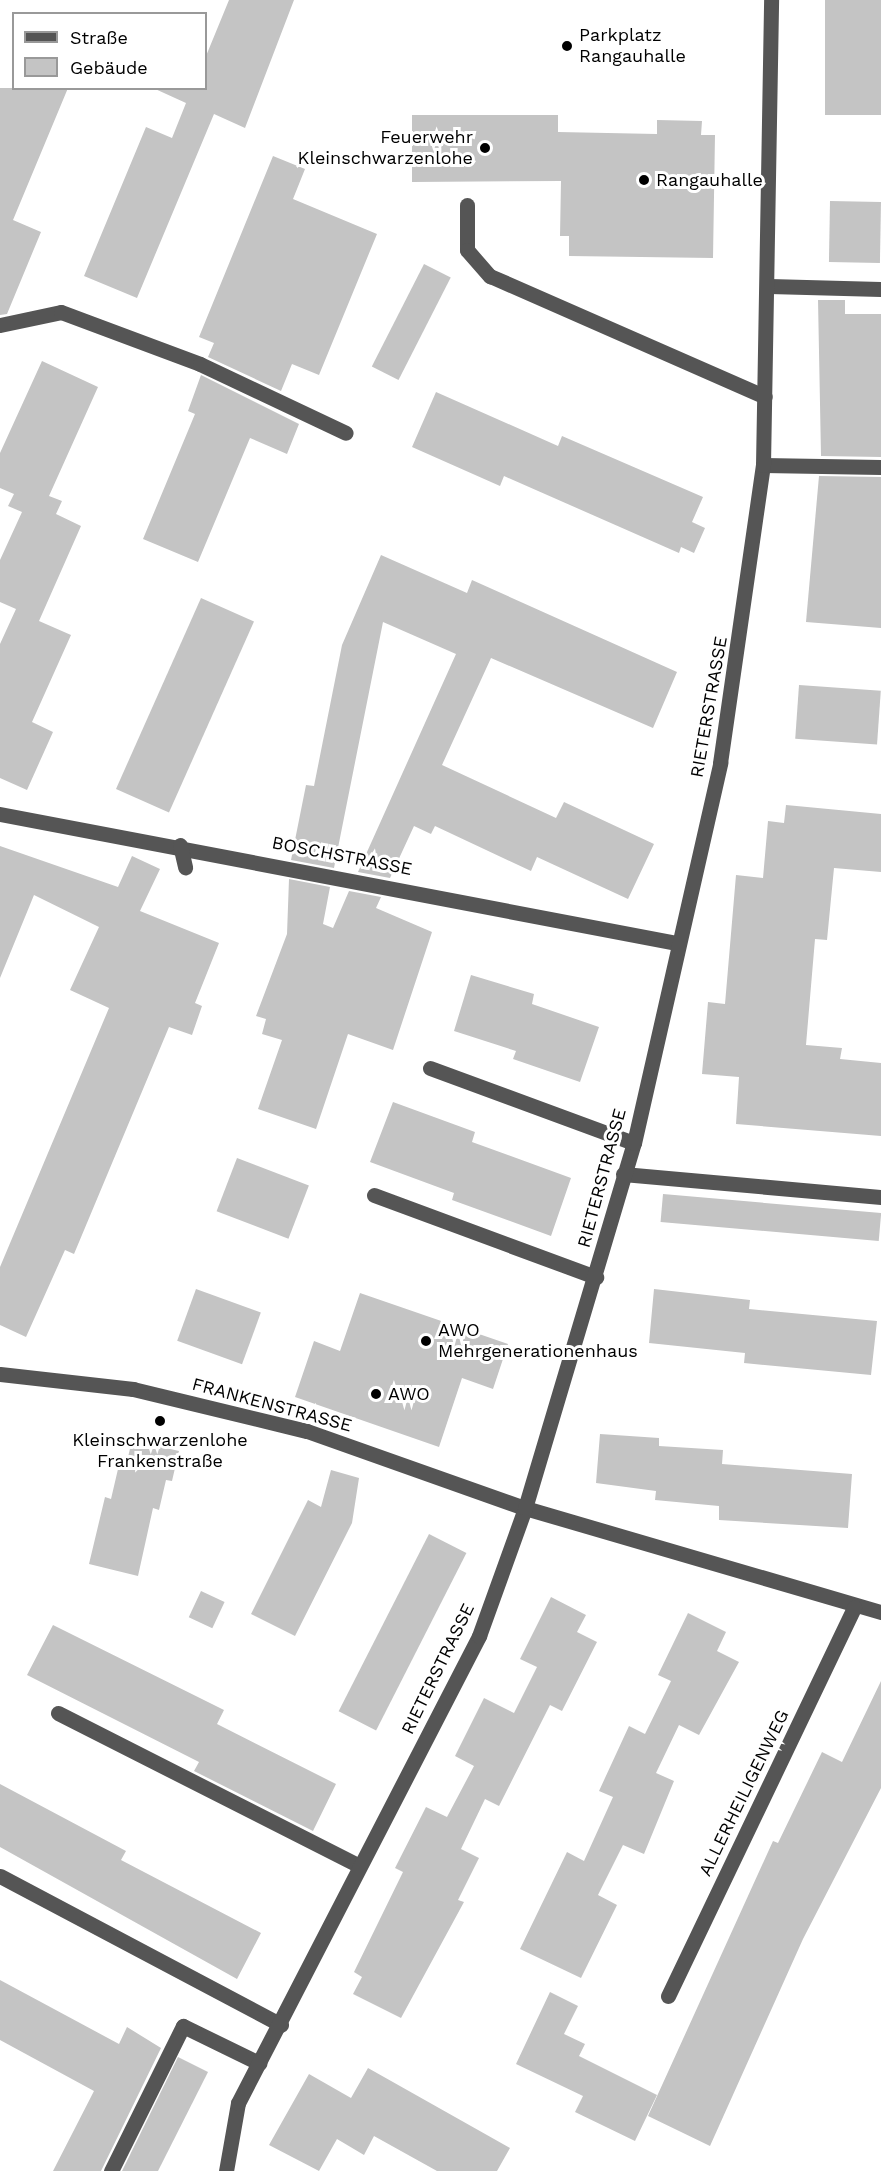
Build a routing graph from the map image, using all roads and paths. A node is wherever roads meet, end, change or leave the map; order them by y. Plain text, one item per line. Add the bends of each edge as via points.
1 (771, 0) edge
2 (467, 205) dead end
3 (769, 286) junction
4 (881, 289) edge
5 (0, 326) edge
6 (765, 397) junction
7 (346, 433) dead end
8 (763, 465) junction
9 (881, 468) edge
10 (0, 814) edge
11 (180, 845) junction
12 (185, 867) dead end
13 (676, 943) junction
14 (429, 1068) dead end
15 (634, 1143) junction
16 (623, 1174) junction
17 (374, 1195) dead end
18 (881, 1197) edge
19 (596, 1277) junction
20 (0, 1374) edge
21 (525, 1508) junction
22 (854, 1607) junction
23 (881, 1612) edge
24 (58, 1713) dead end
25 (359, 1866) junction
26 (0, 1876) edge
27 (668, 1996) dead end
28 (280, 2025) junction
29 (260, 2063) junction
30 (111, 2171) edge
31 (226, 2171) edge

1 - 3 street, RIETERSTRASSE
2 - 6 street via 467,249 490,276
3 - 4 street
3 - 6 street, RIETERSTRASSE
5 - 7 street via 61,312 200,364
6 - 8 street, RIETERSTRASSE
8 - 9 street
8 - 13 street, RIETERSTRASSE via 720,763
10 - 11 street, BOSCHSTRASSE
11 - 12 street
11 - 13 street, BOSCHSTRASSE
13 - 15 street, RIETERSTRASSE
14 - 15 street
15 - 16 street, RIETERSTRASSE
16 - 18 street
16 - 19 street, RIETERSTRASSE
17 - 19 street
19 - 21 street, RIETERSTRASSE
20 - 21 street, FRANKENSTRASSE via 133,1389 307,1431
21 - 22 street
21 - 25 street, RIETERSTRASSE via 479,1636
22 - 23 street
22 - 27 street, ALLERHEILIGENWEG
24 - 25 street
25 - 28 street, RIETERSTRASSE
26 - 28 street
28 - 29 street, RIETERSTRASSE
29 - 30 street via 183,2026
29 - 31 street, RIETERSTRASSE via 238,2103

